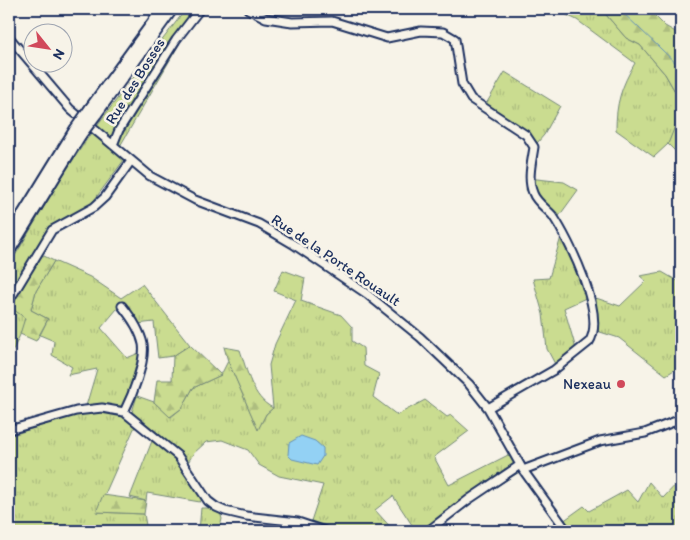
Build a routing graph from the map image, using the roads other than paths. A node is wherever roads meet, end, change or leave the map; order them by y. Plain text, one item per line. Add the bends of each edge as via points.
1 (163, 9) edge
2 (172, 9) edge
3 (200, 9) edge
4 (248, 9) edge
5 (9, 38) edge
6 (93, 111) junction
7 (78, 132) junction
8 (113, 145) junction
9 (131, 161) junction
10 (9, 237) edge
11 (9, 251) edge
12 (9, 301) edge
13 (122, 306) dead end
14 (488, 408) junction
15 (124, 412) junction
16 (681, 419) edge
17 (9, 430) edge
18 (521, 468) junction
19 (324, 531) edge
20 (428, 531) edge
21 (567, 531) edge

1 - 6 highway
2 - 6 highway
3 - 8 street, Rue des Bosses via 176,40 119,130
4 - 14 street via 266,18 292,22 332,21 387,38 421,31 442,32 455,39 462,84 471,99 526,134 534,147 530,176 533,194 553,217 575,256 590,297 593,336 554,370
5 - 8 street, Rue de la Porte Rouault via 70,109
6 - 7 highway, bridge
7 - 10 highway
7 - 11 highway
8 - 9 street, Rue de la Porte Rouault
9 - 12 street via 94,208 52,230
9 - 14 street, Rue de la Porte Rouault via 172,189 259,224 341,276 420,338 469,384
13 - 15 street via 143,344 138,375
14 - 18 street, Rue de la Porte Rouault
15 - 17 street via 102,408 76,411
15 - 19 street via 178,456 208,501 225,511 298,522
16 - 18 street via 659,430 600,441
18 - 20 street via 468,500
18 - 21 street, Rue de la Porte Rouault

